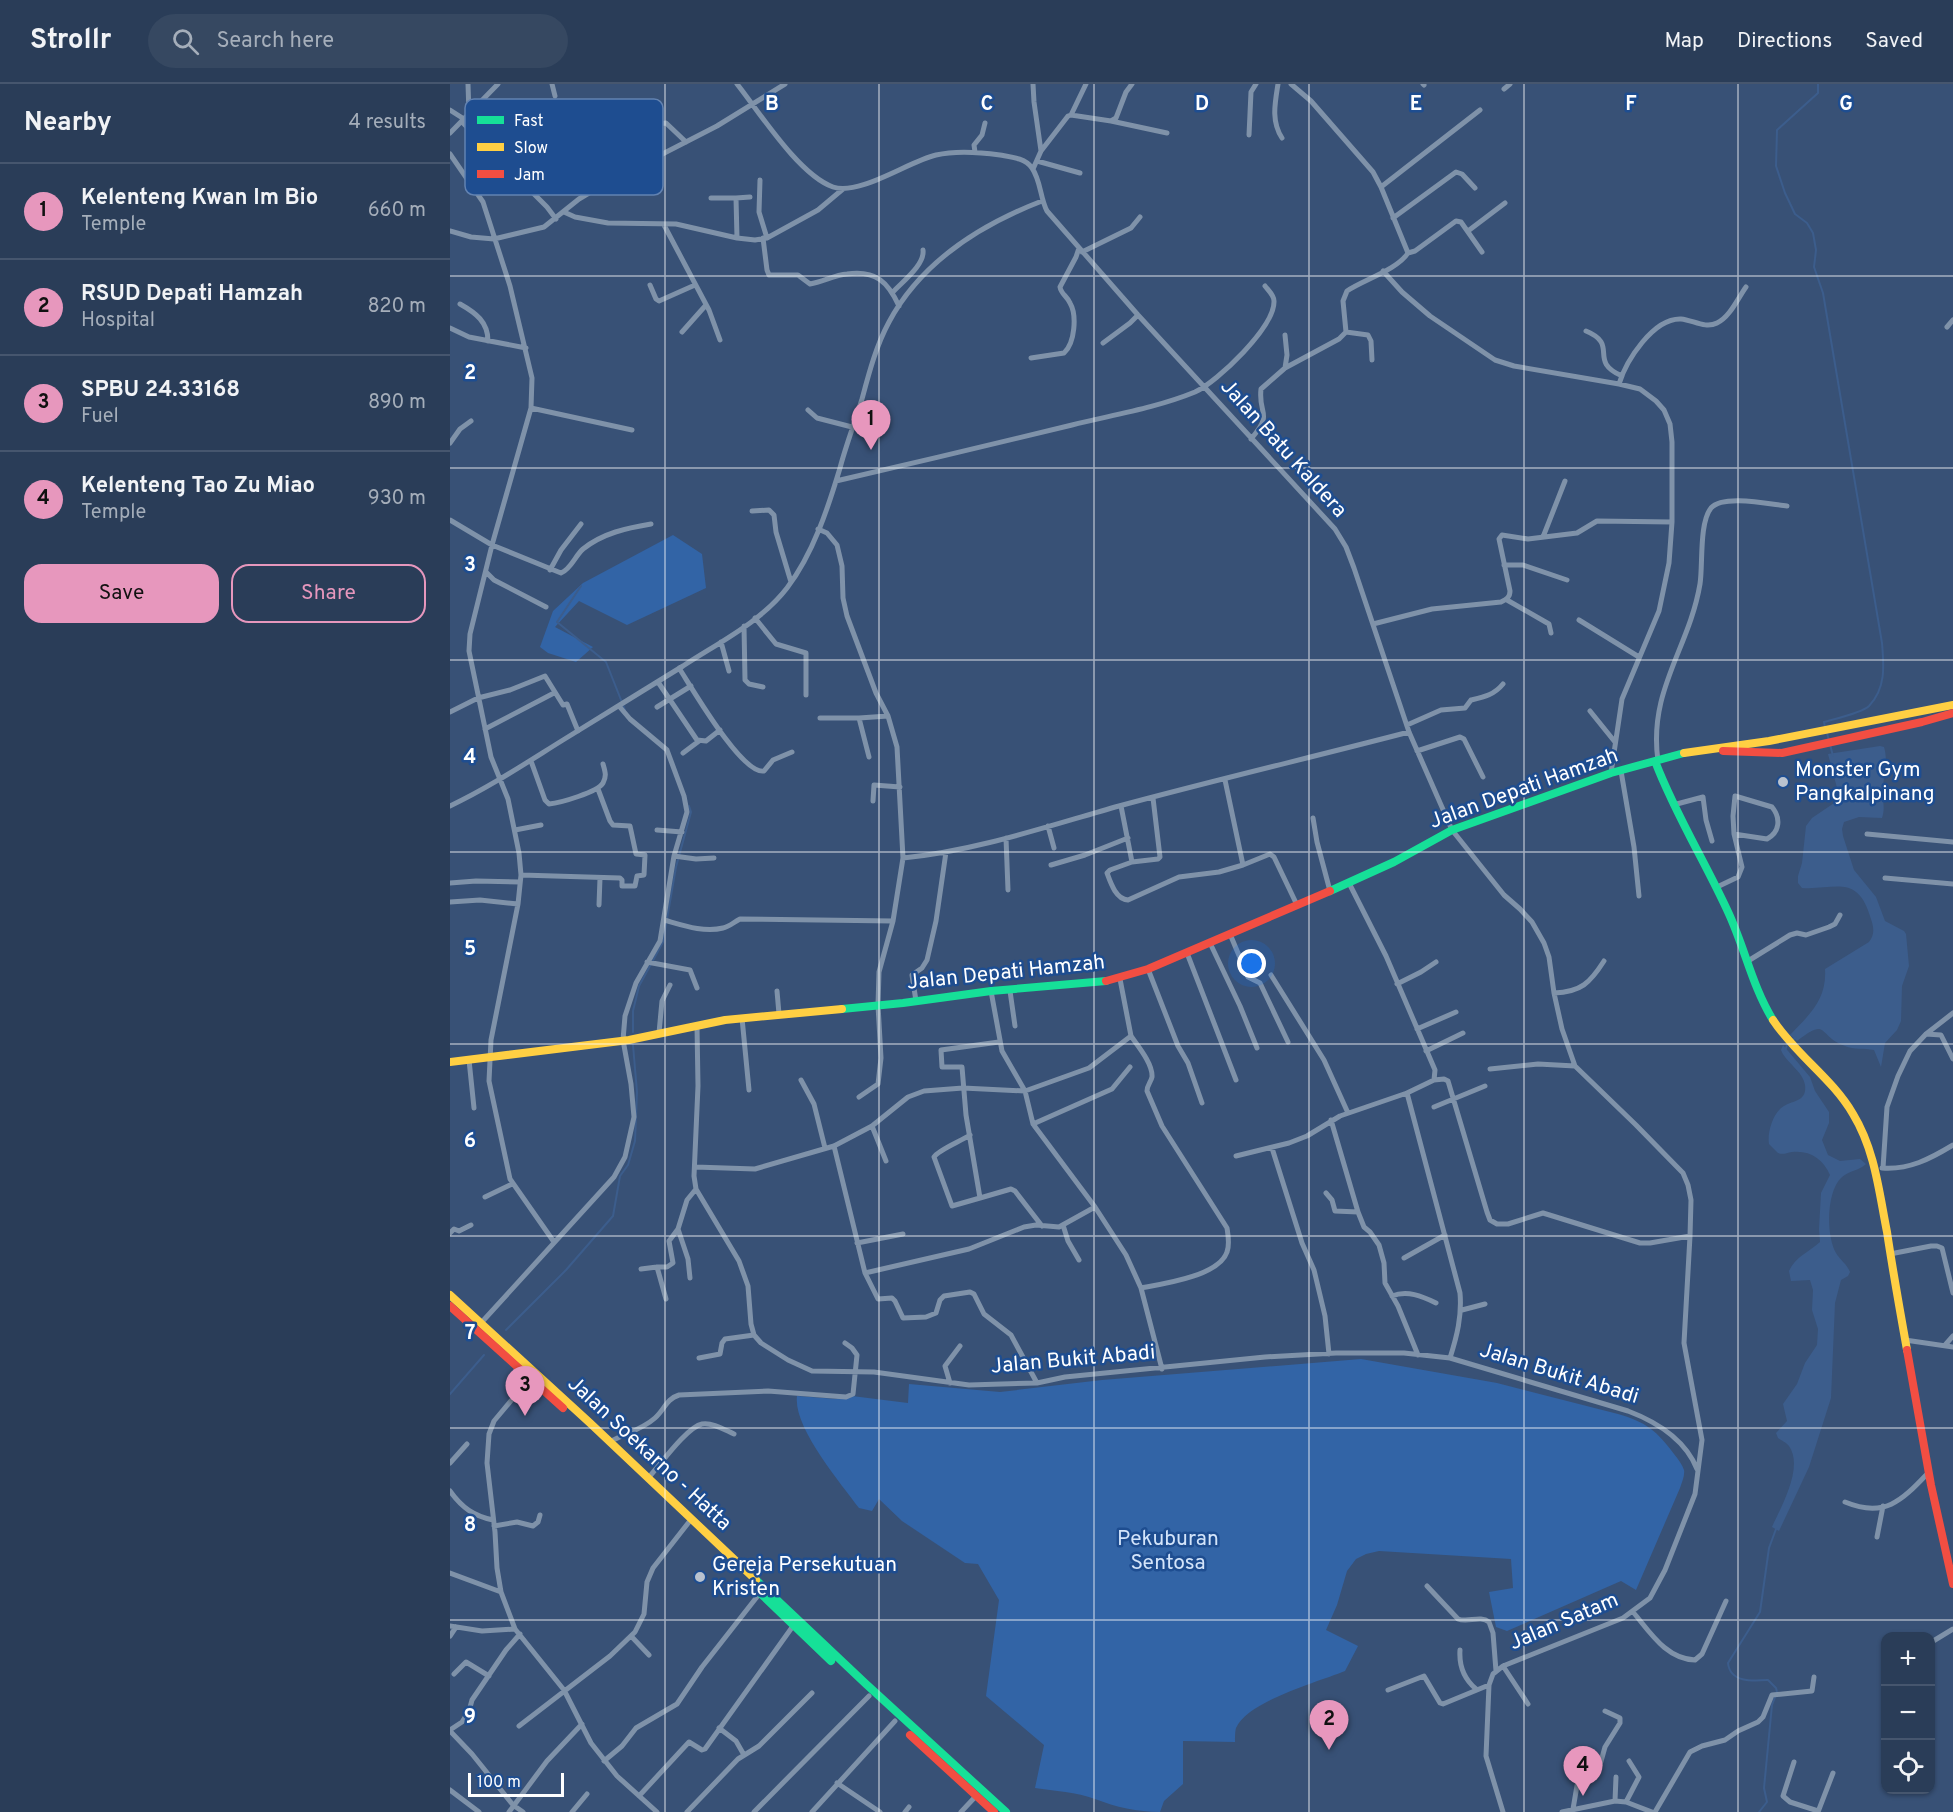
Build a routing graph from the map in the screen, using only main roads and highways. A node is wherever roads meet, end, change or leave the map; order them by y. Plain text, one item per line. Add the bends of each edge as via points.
1 (1953, 705) edge
2 (1953, 713) edge
3 (1706, 750) junction
4 (1656, 761) junction
5 (450, 1062) edge
6 (450, 1295) edge
7 (450, 1306) edge
8 (479, 1326) junction
9 (748, 1576) junction
10 (1953, 1584) edge
11 (979, 1793) junction
12 (994, 1812) edge
13 (1006, 1812) edge

1 - 3 main road, Jalan Depati Hamzah
2 - 3 main road, Jalan Depati Hamzah via 1826,744 1770,753
3 - 4 main road, Jalan Depati Hamzah
4 - 5 main road, Jalan Depati Hamzah via 1611,773 1452,830 1330,891 1120,978 742,1018 629,1040
4 - 10 main road via 1673,806 1717,887 1762,1002 1782,1035 1844,1099 1879,1168 1905,1340
6 - 8 main road, Jalan Soekarno - Hatta
7 - 8 main road, Jalan Soekarno - Hatta
8 - 9 main road, Jalan Soekarno - Hatta via 530,1378
8 - 9 main road, Jalan Soekarno - Hatta via 649,1477
9 - 11 main road, Jalan Soekarno - Hatta
9 - 11 main road, Jalan Soekarno - Hatta via 793,1626
11 - 12 main road, Jalan Soekarno - Hatta
11 - 13 main road, Jalan Soekarno - Hatta

